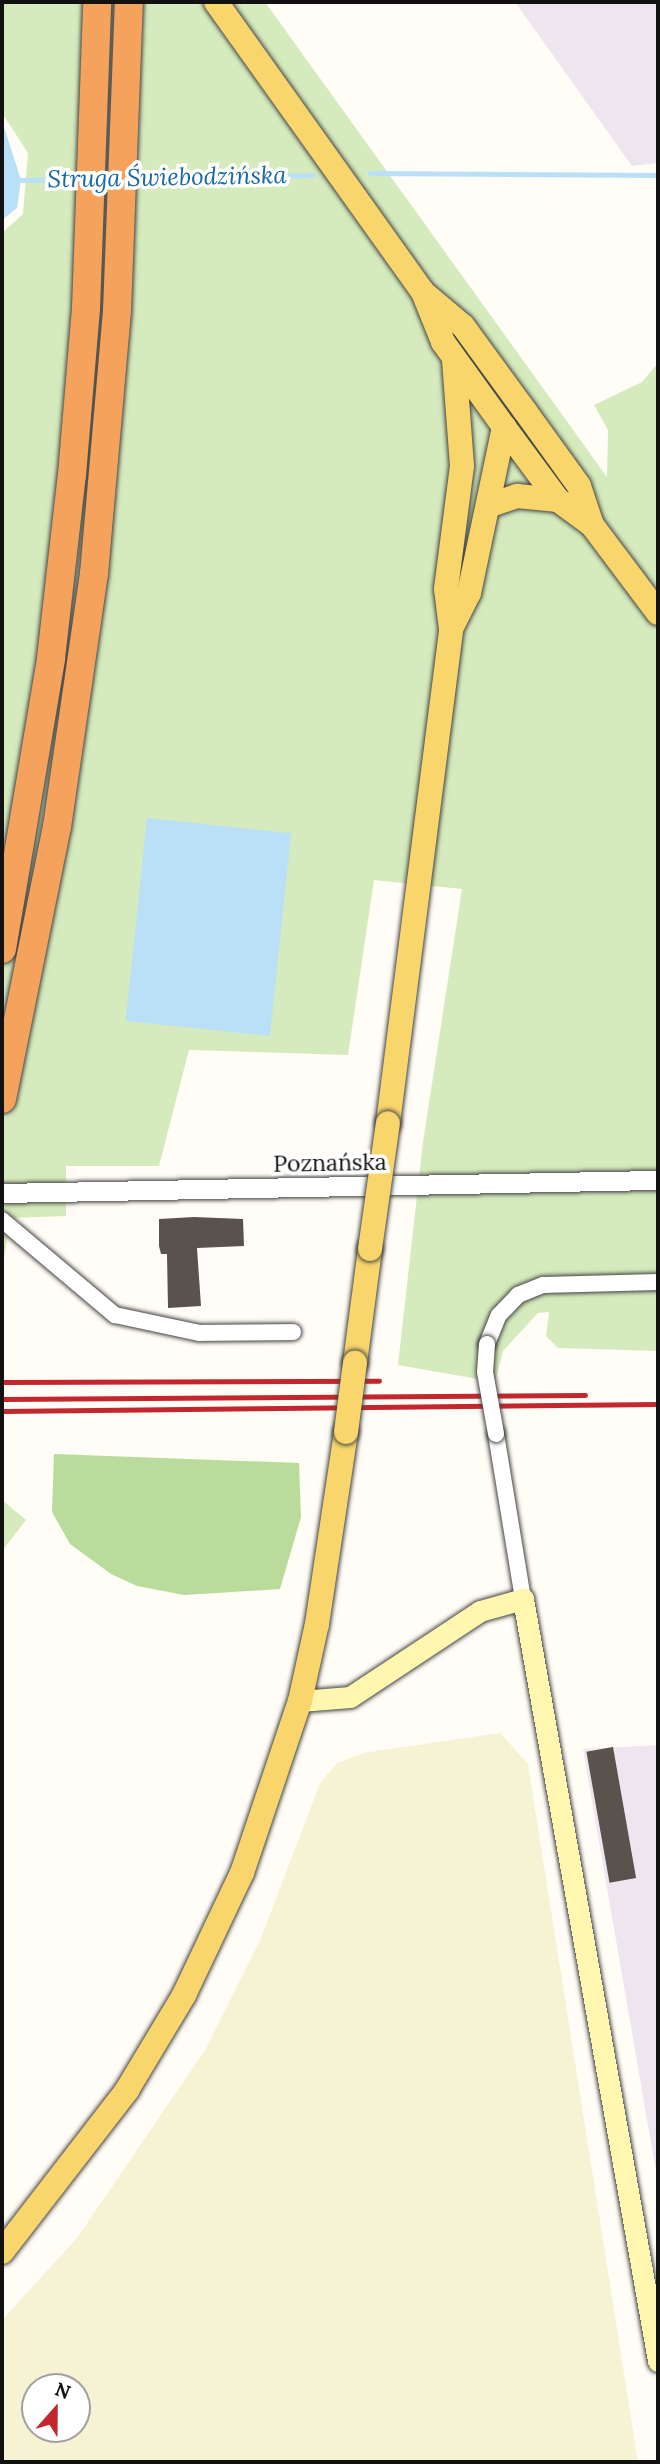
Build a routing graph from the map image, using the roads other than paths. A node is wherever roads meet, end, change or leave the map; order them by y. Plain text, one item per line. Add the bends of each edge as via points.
1 (97, 2) edge
2 (129, 2) edge
3 (216, 2) edge
4 (423, 292) junction
5 (454, 359) junction
6 (525, 411) junction
7 (504, 427) junction
8 (462, 466) junction
9 (558, 500) junction
10 (488, 506) junction
11 (592, 525) junction
12 (658, 613) edge
13 (451, 629) junction
14 (2, 949) edge
15 (2, 1099) edge
16 (658, 1180) edge
17 (2, 1193) edge
18 (2, 1220) edge
19 (658, 1282) edge
20 (293, 1332) dead end
21 (523, 1599) junction
22 (300, 1700) junction
23 (2, 2252) edge
24 (658, 2361) edge

1 - 14 highway via 86,308 71,488 51,658
2 - 15 highway via 117,311 94,574 57,827
3 - 4 main road
4 - 5 main road
4 - 6 main road via 463,326
5 - 7 main road
5 - 8 main road
6 - 7 main road
6 - 11 main road via 579,486
7 - 8 main road via 481,436
7 - 9 main road
7 - 10 main road
8 - 13 main road via 446,589
9 - 10 main road via 517,496
9 - 11 main road
10 - 13 main road via 469,593
11 - 12 main road
13 - 22 main road, bridge via 346,1432 317,1624
16 - 17 street, Poznańska
18 - 20 street via 115,1315 200,1333
19 - 21 street, bridge via 543,1285 518,1295 499,1315 487,1344 485,1372
21 - 22 main road via 480,1611 350,1697 321,1703
21 - 24 main road
22 - 23 main road via 242,1873 184,1995 90,2144

